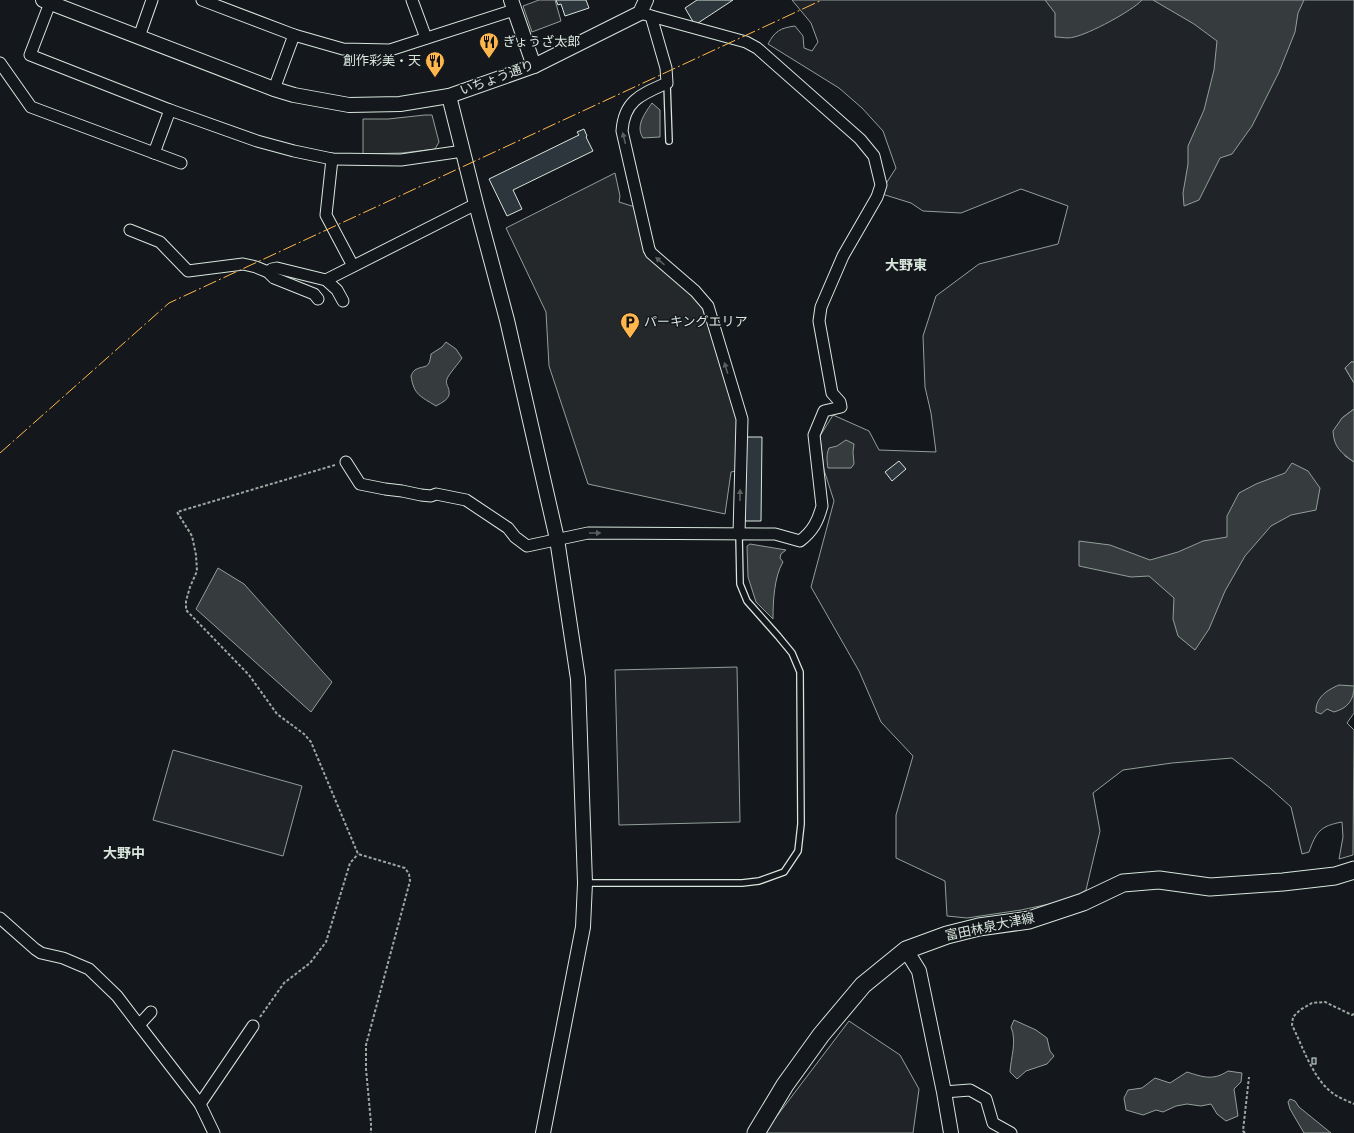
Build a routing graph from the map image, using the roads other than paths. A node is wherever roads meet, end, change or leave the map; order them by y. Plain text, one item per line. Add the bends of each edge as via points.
1 (152, 0) edge
2 (202, 0) edge
3 (412, 0) edge
4 (47, 1) edge
5 (513, 5) edge
6 (646, 9) edge
7 (294, 35) junction
8 (139, 36) junction
9 (426, 38) junction
10 (0, 63) edge
11 (534, 66) junction
12 (667, 83) junction
13 (274, 89) junction
14 (449, 96) junction
15 (170, 110) junction
16 (668, 141) dead end
17 (463, 151) junction
18 (154, 153) junction
19 (332, 159) junction
20 (181, 163) dead end
21 (476, 204) junction
22 (130, 230) dead end
23 (353, 266) junction
24 (268, 272) junction
25 (326, 280) junction
26 (318, 299) dead end
27 (343, 300) dead end
28 (346, 462) road end
29 (739, 534) junction
30 (557, 539) junction
31 (1354, 870) edge
32 (585, 883) junction
33 (0, 918) edge
34 (906, 950) junction
35 (151, 1012) dead end
36 (139, 1025) junction
37 (253, 1026) road end
38 (944, 1092) junction
39 (200, 1104) junction
40 (214, 1133) edge
41 (543, 1133) edge
42 (756, 1133) edge
43 (951, 1133) edge
44 (1012, 1133) edge

1 - 8 street
2 - 7 street
3 - 9 street
4 - 8 street, いちょう通り
4 - 15 street via 30,55
5 - 9 street
5 - 11 street
6 - 11 street, いちょう通り
6 - 12 street via 666,68
6 - 29 street via 746,42 757,48 860,139 874,156 881,185 877,197 843,256 821,307 819,322 832,392 841,407 824,412 814,435 822,506 819,517 809,534 800,541 775,534
7 - 9 street via 343,49 369,50 390,50
7 - 13 street
8 - 13 street, いちょう通り
10 - 18 street via 31,107
11 - 14 street, いちょう通り
12 - 16 lane
29 -> 12 street via 742,419 708,306 695,291 650,253 622,131 624,117 630,104 642,94
13 - 14 street, いちょう通り via 349,105 400,104
14 - 17 street
15 - 18 street
15 - 19 street via 257,141
17 - 19 street via 401,160
17 - 21 street
18 - 20 street
19 - 23 street via 326,214
21 - 23 street
21 - 30 street via 507,320
22 - 24 street via 160,242 188,270 243,264
23 - 25 street
24 - 25 street via 277,268
24 - 26 street via 274,278 314,294
25 - 27 street
28 - 30 street via 360,484 466,500 508,528 527,546
30 -> 29 street via 588,533
29 - 32 lane via 740,584 747,601 792,653 800,672 801,824 798,851 784,872 759,881
30 - 32 street via 578,679
31 - 34 main road, 富田林泉大津線 via 1335,876 1210,887 1159,880 1123,883 1083,902 1029,920 979,927
32 - 41 street via 583,927
33 - 36 street via 34,950 89,969 117,996
34 - 38 street via 919,971
34 - 42 main road, 富田林泉大津線 via 863,985 821,1035 785,1085
35 - 36 street
36 - 39 street
37 - 39 street
38 - 43 street
38 - 44 street via 970,1090 986,1100 993,1123
39 - 40 street

